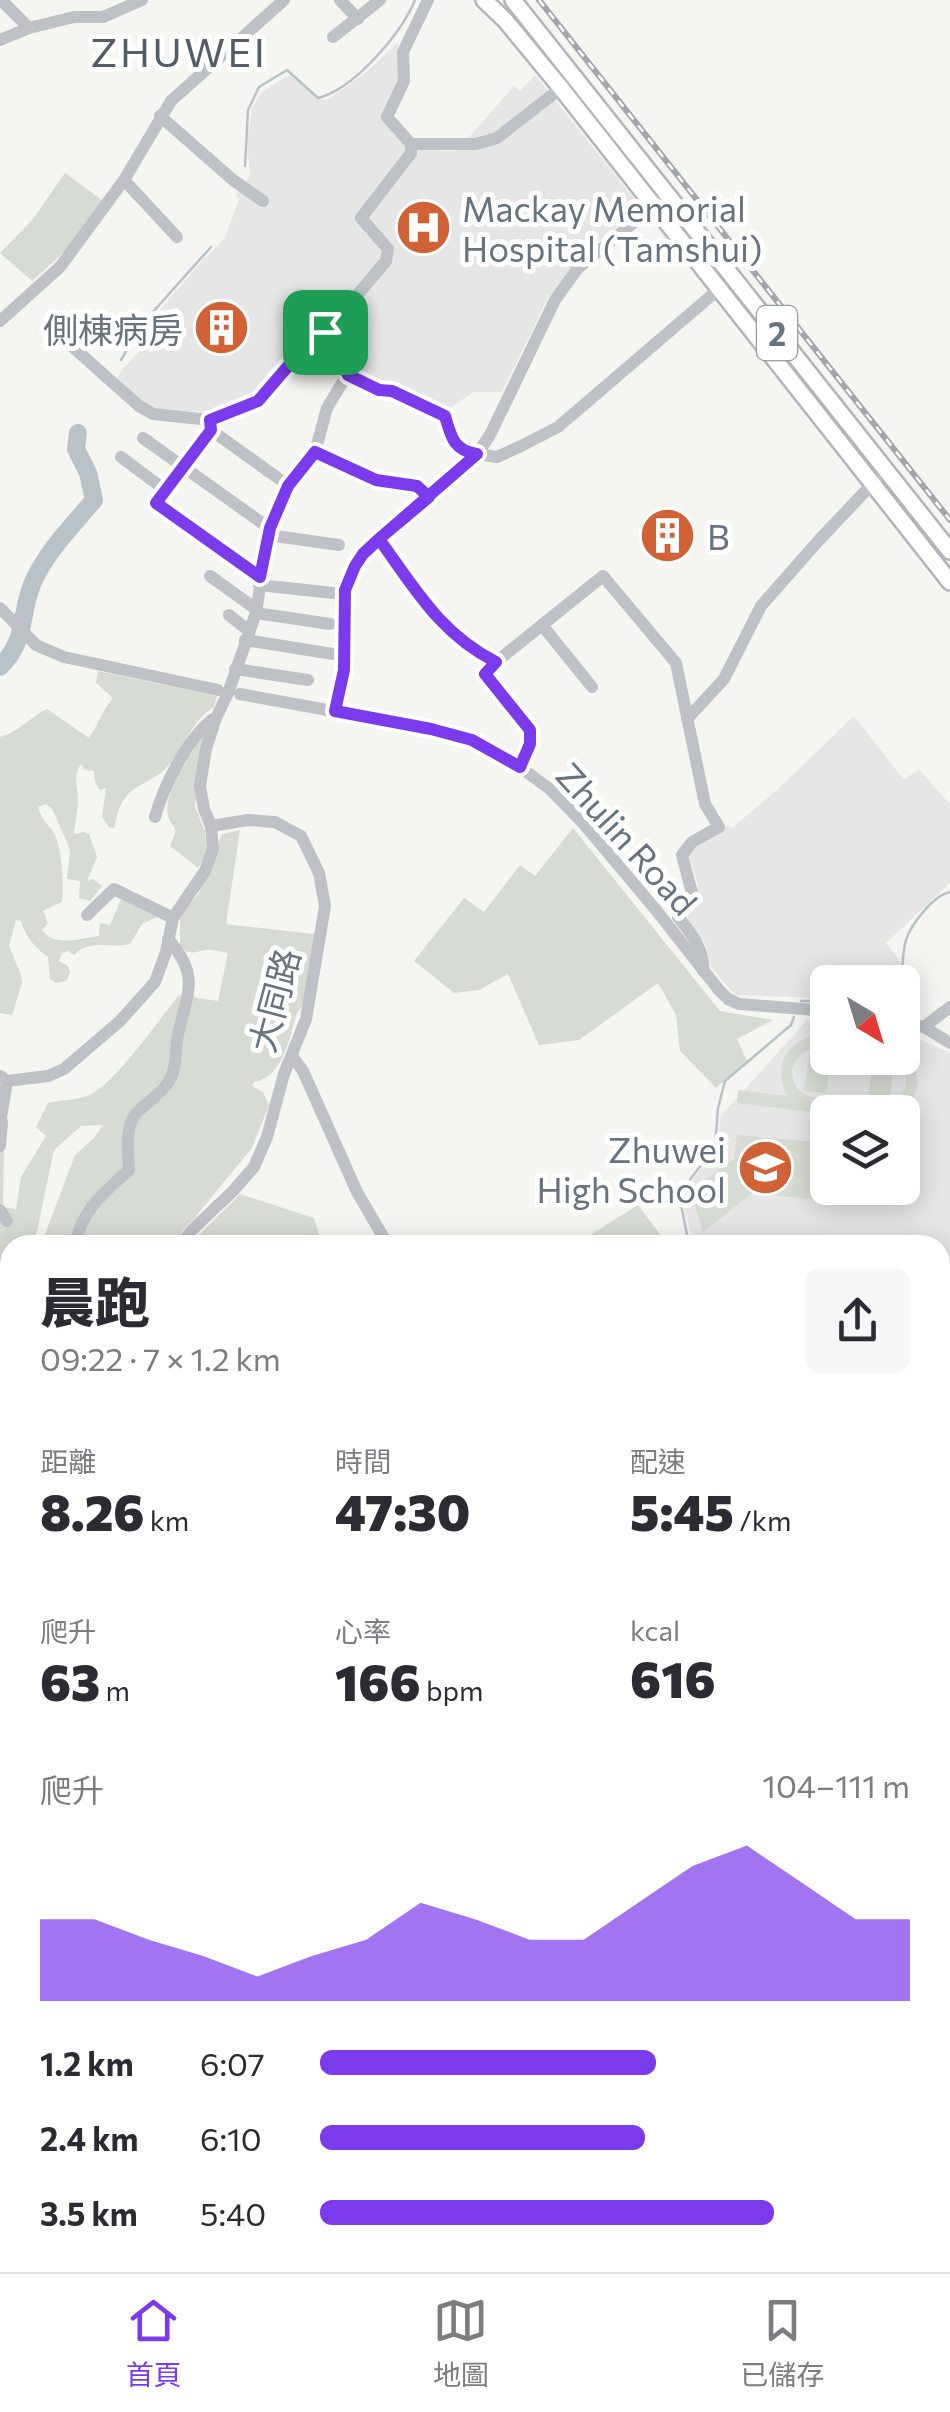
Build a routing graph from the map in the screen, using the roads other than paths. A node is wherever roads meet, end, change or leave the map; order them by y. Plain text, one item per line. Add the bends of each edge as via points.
1 (0, 0) edge
2 (142, 0) edge
3 (284, 0) edge
4 (340, 0) edge
5 (380, 0) edge
6 (428, 0) edge
7 (484, 0) edge
8 (513, 0) edge
9 (358, 19) junction
10 (29, 28) junction
11 (333, 37) dead end
12 (0, 40) edge
13 (561, 88) junction
14 (160, 116) junction
15 (411, 144) junction
16 (124, 180) junction
17 (668, 195) junction
18 (264, 201) dead end
19 (652, 207) junction
20 (178, 236) dead end
21 (719, 289) junction
22 (0, 321) edge
23 (325, 332) junction
24 (66, 341) dead end
25 (348, 375) junction
26 (211, 425) junction
27 (143, 438) dead end
28 (315, 452) junction
29 (477, 454) junction
30 (121, 457) dead end
31 (184, 468) junction
32 (886, 472) junction
33 (871, 484) junction
34 (288, 486) junction
35 (166, 490) junction
36 (429, 497) junction
37 (269, 531) junction
38 (379, 539) junction
39 (340, 545) dead end
40 (950, 551) edge
41 (210, 576) dead end
42 (260, 581) junction
43 (950, 582) edge
44 (333, 594) dead end
45 (0, 608) edge
46 (256, 611) junction
47 (228, 615) dead end
48 (330, 624) dead end
49 (542, 625) junction
50 (247, 636) junction
51 (333, 654) dead end
52 (496, 662) junction
53 (236, 669) junction
54 (308, 680) dead end
55 (592, 687) dead end
56 (215, 688) dead end
57 (243, 694) dead end
58 (335, 711) junction
59 (216, 718) junction
60 (687, 718) junction
61 (520, 767) junction
62 (155, 817) dead end
63 (210, 826) junction
64 (87, 914) dead end
65 (173, 918) junction
66 (168, 939) junction
67 (703, 971) junction
68 (950, 1007) edge
69 (810, 1010) edge
70 (920, 1026) edge
71 (924, 1027) junction
72 (950, 1043) edge
73 (292, 1056) junction
74 (3, 1078) edge
75 (1, 1123) edge
76 (0, 1146) edge
77 (76, 1235) edge
78 (189, 1235) edge
79 (382, 1235) edge

1 - 10 street
2 - 10 street via 104,17
3 - 14 street
4 - 9 street
5 - 9 street
6 - 15 street via 403,52 404,81 387,117
7 - 13 main road, 2
8 - 17 main road, 2
9 - 11 street
10 - 12 street
13 - 15 street via 497,138
13 - 19 main road, 2
14 - 16 street
14 - 18 street
15 - 23 street via 402,167 361,218 388,248 386,262
16 - 20 street
16 - 22 street via 60,267
17 - 19 street
17 - 32 main road, 2
19 - 21 main road, 2
19 - 29 street via 578,268 555,300
21 - 29 street via 530,449
21 - 33 main road, 2
23 - 25 street
23 - 26 street via 258,401
24 - 26 street via 139,406
25 - 28 street via 326,408
25 - 29 street via 445,416 452,441
26 - 31 street
26 - 34 street
27 - 31 street
28 - 34 street
28 - 36 street via 376,480 417,486
29 - 36 street
30 - 35 street
31 - 35 street
31 - 37 street
32 - 33 street
32 - 40 main road, 2
33 - 43 main road, 2
33 - 60 street via 761,606 724,678
34 - 37 street
35 - 42 street via 156,503
36 - 38 street
37 - 39 street
37 - 42 street
38 - 52 street via 438,619
38 - 58 street via 345,590 344,670
41 - 46 street
42 - 44 street
42 - 46 street
45 - 56 street via 36,645 66,658
46 - 48 street
46 - 50 street
47 - 50 street
49 - 52 street
49 - 55 street
49 - 60 street via 603,576 676,663
50 - 51 street
50 - 53 street
52 - 61 street via 485,674 530,730
53 - 54 street
53 - 59 street
57 - 58 street, Zhulin Road
58 - 61 street, Zhulin Road via 472,740
59 - 62 street via 181,759
59 - 63 street via 200,786
60 - 67 street via 705,804 719,827 682,854 692,893 678,916 700,948
61 - 67 street, Zhulin Road via 582,822
63 - 65 street via 213,849 204,872
63 - 73 street, 大同路 via 275,822 301,836 319,874 325,906 306,1019
64 - 65 street via 114,889
65 - 66 street
66 - 74 street via 155,982 64,1070
66 - 77 street via 188,967 174,1069 134,1116 129,1170 94,1202
67 - 69 street, Zhulin Road via 740,1004
68 - 71 street
70 - 71 street
71 - 72 street
73 - 78 street, 大同路 via 254,1167
73 - 79 street
74 - 75 street
75 - 76 street

